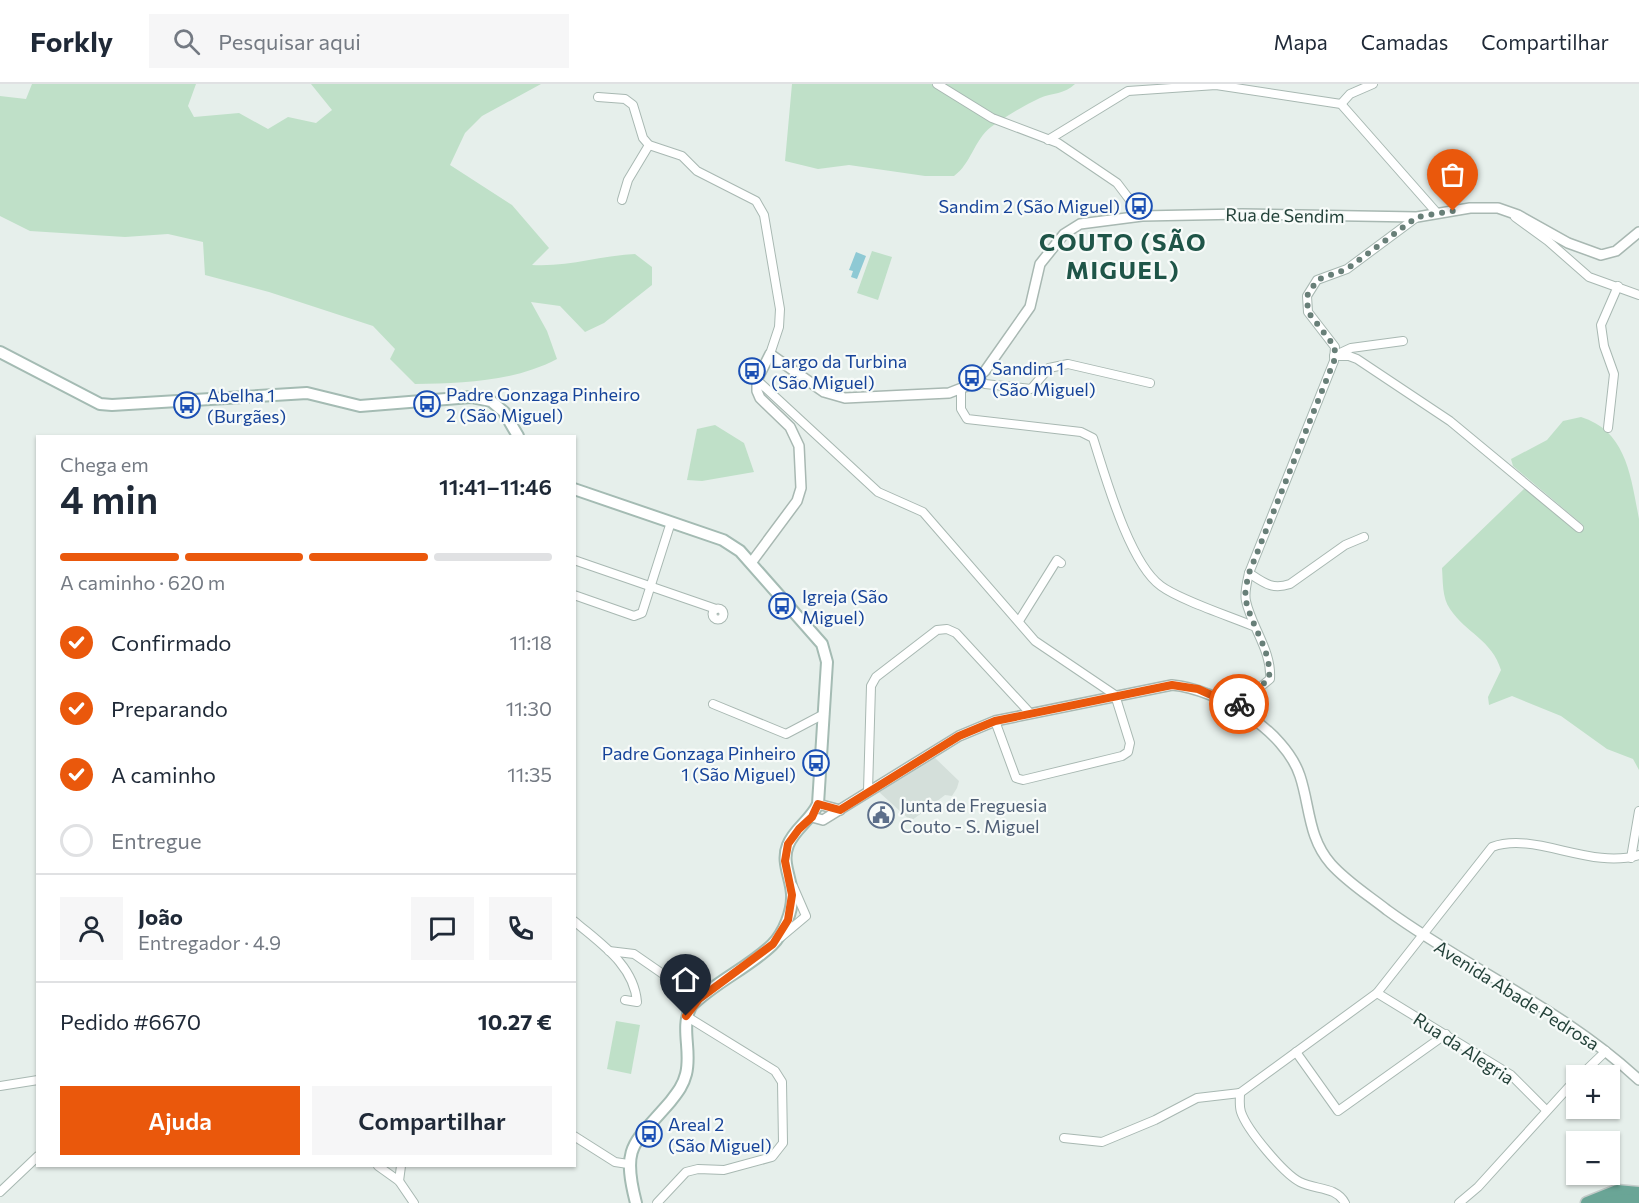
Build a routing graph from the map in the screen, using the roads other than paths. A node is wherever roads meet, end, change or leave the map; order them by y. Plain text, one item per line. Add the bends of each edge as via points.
1 (937, 84) edge
2 (1373, 84) edge
3 (598, 97) dead end
4 (1341, 104) junction
5 (1048, 140) junction
6 (649, 145) junction
7 (622, 200) dead end
8 (1437, 213) junction
9 (1511, 215) junction
10 (1142, 216) junction
11 (1417, 217) junction
12 (1639, 232) edge
13 (1618, 286) junction
14 (1639, 295) edge
15 (1403, 341) dead end
16 (0, 352) edge
17 (770, 354) junction
18 (1334, 356) junction
19 (979, 378) junction
20 (756, 380) junction
21 (1150, 383) dead end
22 (961, 389) junction
23 (1608, 428) dead end
24 (517, 435) edge
25 (576, 490) edge
26 (671, 522) junction
27 (1579, 528) dead end
28 (1364, 537) dead end
29 (576, 562) edge
30 (751, 563) junction
31 (1061, 563) dead end
32 (1249, 573) junction
33 (651, 585) junction
34 (576, 596) edge
35 (716, 609) dead end
36 (1019, 621) junction
37 (1253, 626) junction
38 (1115, 695) junction
39 (713, 704) dead end
40 (1236, 706) junction
41 (1030, 713) junction
42 (824, 714) junction
43 (995, 721) junction
44 (868, 791) junction
45 (818, 804) junction
46 (840, 810) junction
47 (1639, 811) edge
48 (812, 817) junction
49 (1635, 856) edge
50 (789, 880) junction
51 (576, 923) edge
52 (1422, 935) junction
53 (773, 944) junction
54 (609, 951) junction
55 (1377, 993) junction
56 (699, 999) junction
57 (625, 1000) dead end
58 (686, 1016) junction
59 (1446, 1034) junction
60 (1296, 1052) junction
61 (1606, 1052) junction
62 (1592, 1065) edge
63 (36, 1080) edge
64 (1639, 1080) edge
65 (0, 1086) edge
66 (1566, 1089) edge
67 (1240, 1093) junction
68 (1546, 1110) junction
69 (576, 1137) edge
70 (1064, 1138) dead end
71 (36, 1158) edge
72 (628, 1164) junction
73 (379, 1167) edge
74 (401, 1167) edge
75 (399, 1181) junction
76 (0, 1192) edge
77 (1639, 1193) edge
78 (1639, 1202) edge
79 (414, 1203) edge
80 (636, 1203) edge
81 (657, 1203) edge
82 (1345, 1203) edge
83 (1459, 1203) edge
84 (1587, 1203) edge
85 (1607, 1203) edge

1 - 5 street via 992,118
2 - 4 street via 1350,94
3 - 6 street via 625,99 633,105
4 - 5 street via 1216,85 1128,91
4 - 8 street
5 - 10 street via 1059,143 1117,183
6 - 7 street via 628,180
6 - 17 street via 682,156 697,171 756,201 765,215 780,309
8 - 9 street, Rua de Sendim via 1498,208
8 - 11 street, Rua de Sendim
9 - 12 street, Rua de Sendim via 1600,255 1616,250
9 - 13 street via 1589,277
10 - 11 street, Rua de Sendim
10 - 19 street, Rua de Sendim via 1080,224 1064,234 1040,264 1030,307
11 - 18 street via 1347,269 1317,280 1307,296 1308,312 1335,347
13 - 14 street
13 - 23 street via 1601,325 1614,374
15 - 18 street via 1351,348
16 - 24 main road via 100,404 307,393 360,406 471,397 491,401 504,412
17 - 20 street
17 - 22 street, Rua de Sendim via 824,392 845,398 949,393
18 - 27 street via 1358,359 1450,421
18 - 32 street
19 - 21 street via 985,384 1031,389 1049,368 1068,364
19 - 22 street, Rua de Sendim
20 - 30 street via 760,398 790,427 800,446 801,488 797,501
20 - 36 street via 878,492 923,512
22 - 37 street via 961,409 967,419 1081,432 1093,438 1116,510 1148,575 1162,587
25 - 26 main road
26 - 30 main road via 723,540
26 - 33 street
28 - 32 street via 1345,544 1290,584 1271,587
29 - 33 street
30 - 42 main road via 822,644 827,662
31 - 36 street via 1057,560
32 - 37 street via 1245,598
33 - 34 street via 642,613 634,616
33 - 35 street
36 - 38 street via 1035,641
37 - 40 street via 1271,666 1269,679
38 - 40 street, Avenida Abade Pedrosa via 1185,686
38 - 41 street, Avenida Abade Pedrosa
38 - 43 street via 1130,743 1128,752 1023,780 1011,770
39 - 42 street via 786,734
40 - 52 street, Avenida Abade Pedrosa via 1263,727 1293,762 1323,855 1343,877
41 - 43 street, Avenida Abade Pedrosa
41 - 44 street via 956,633 937,630 876,676 872,686
42 - 45 main road
43 - 44 street, Avenida Abade Pedrosa via 959,736
44 - 46 street, Avenida Abade Pedrosa
45 - 46 street
45 - 48 main road
46 - 48 street, Avenida Abade Pedrosa via 823,820
47 - 49 street
48 - 50 main road via 788,844 785,861
49 - 52 street via 1593,857 1508,841 1492,847
50 - 53 main road via 792,895 788,920
50 - 53 street via 806,916
51 - 54 street
52 - 55 street
52 - 61 street, Avenida Abade Pedrosa
53 - 56 main road
54 - 56 street via 634,954
54 - 57 street via 630,974 636,989 637,1002
55 - 59 street, Rua da Alegria
55 - 60 street
56 - 58 main road
58 - 72 main road via 687,1072 681,1088 635,1143
58 - 81 street via 775,1071 782,1082 783,1143 772,1157 724,1170 686,1172
59 - 60 street via 1338,1111
59 - 68 street, Rua da Alegria via 1511,1075
60 - 67 street
61 - 62 street
61 - 64 street, Avenida Abade Pedrosa
63 - 65 street
66 - 68 street
67 - 70 street via 1197,1098 1102,1142
67 - 82 street via 1239,1104 1246,1121 1292,1177 1334,1192
68 - 83 street
69 - 72 street via 615,1162
71 - 76 street
72 - 80 main road
73 - 75 street
74 - 75 street
75 - 79 street
77 - 84 main road via 1617,1191
78 - 85 main road

